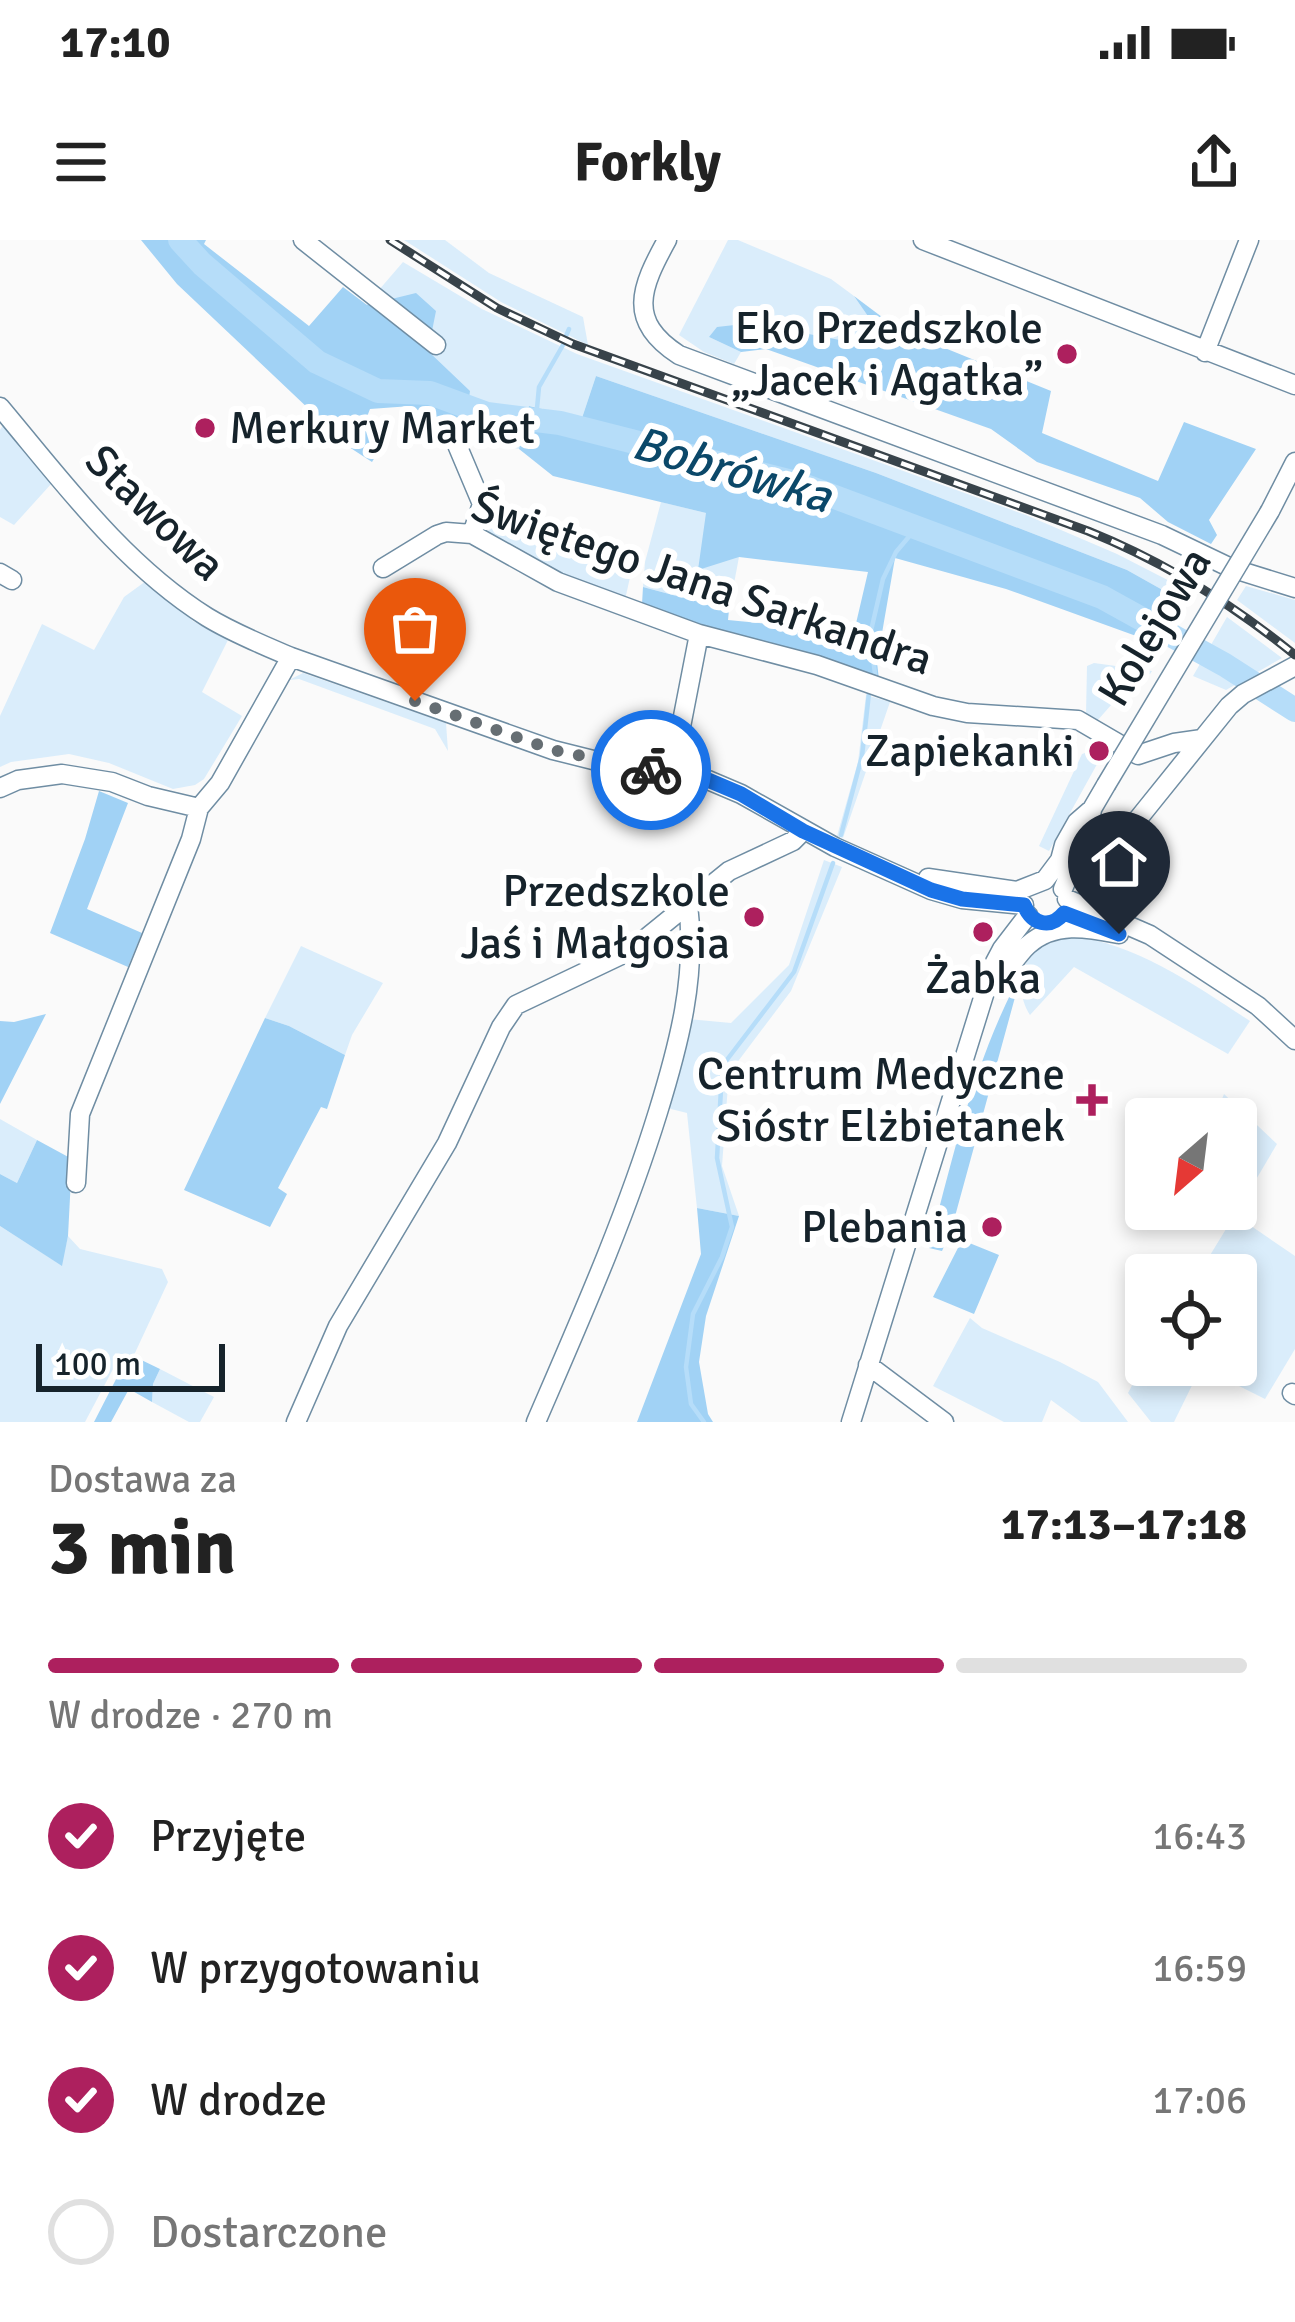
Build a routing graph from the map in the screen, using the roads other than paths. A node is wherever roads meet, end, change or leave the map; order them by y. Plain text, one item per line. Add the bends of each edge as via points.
1 (303, 240) edge
2 (667, 240) edge
3 (923, 240) edge
4 (1249, 240) edge
5 (436, 345) dead end
6 (1205, 352) junction
7 (1295, 385) edge
8 (0, 407) edge
9 (452, 433) dead end
10 (1295, 462) edge
11 (1290, 480) edge
12 (472, 534) junction
13 (383, 568) dead end
14 (1293, 587) edge
15 (699, 634) junction
16 (291, 657) junction
17 (1295, 666) edge
18 (1202, 739) junction
19 (1138, 755) junction
20 (672, 773) junction
21 (0, 788) edge
22 (1160, 789) junction
23 (199, 808) junction
24 (803, 831) junction
25 (1070, 850) junction
26 (883, 867) junction
27 (994, 888) junction
28 (962, 899) junction
29 (1045, 902) junction
30 (688, 904) junction
31 (1119, 934) junction
32 (1002, 949) junction
33 (1187, 959) junction
34 (991, 989) junction
35 (1295, 1040) edge
36 (76, 1183) dead end
37 (868, 1365) junction
38 (296, 1422) edge
39 (536, 1422) edge
40 (851, 1422) edge
41 (944, 1422) edge

1 - 5 street
2 - 14 street via 643,304 653,334 679,355
3 - 6 street
4 - 6 street
6 - 7 street
8 - 16 street, Stawowa via 147,572 209,618
9 - 12 street via 482,504
10 - 11 street, Kolejowa
11 - 25 street, Kolejowa, bridge
12 - 13 street, Świętego Jana Sarkandra via 436,535
12 - 15 street, Świętego Jana Sarkandra via 558,582
15 - 19 street, Świętego Jana Sarkandra via 933,706 1078,721
15 - 20 street
16 - 20 street, Stawowa via 553,750
16 - 23 street
17 - 18 street via 1244,694
18 - 19 street
18 - 22 street
19 - 22 street, Świętego Jana Sarkandra via 1155,768
20 - 24 street, Stawowa via 741,794
21 - 23 street via 62,773
22 - 25 street via 1131,825
23 - 36 street via 80,1114
24 - 26 street, Stawowa
24 - 30 street
25 - 27 street via 1034,875
25 - 29 street, Kolejowa
26 - 27 street, Stawowa
26 - 28 street, Stawowa
27 - 29 street, Stawowa
28 - 29 street, Stawowa
28 - 32 street via 995,908 1005,920
29 - 31 street
29 - 32 street
29 - 33 street via 1150,935
29 - 34 street
30 - 38 street via 621,955 508,1014 447,1143 338,1326
30 - 39 street via 686,1009 672,1066 615,1238
31 - 33 street
31 - 34 street via 1073,926 1041,935
32 - 34 street
33 - 35 street
34 - 37 street
37 - 40 street
37 - 41 street

